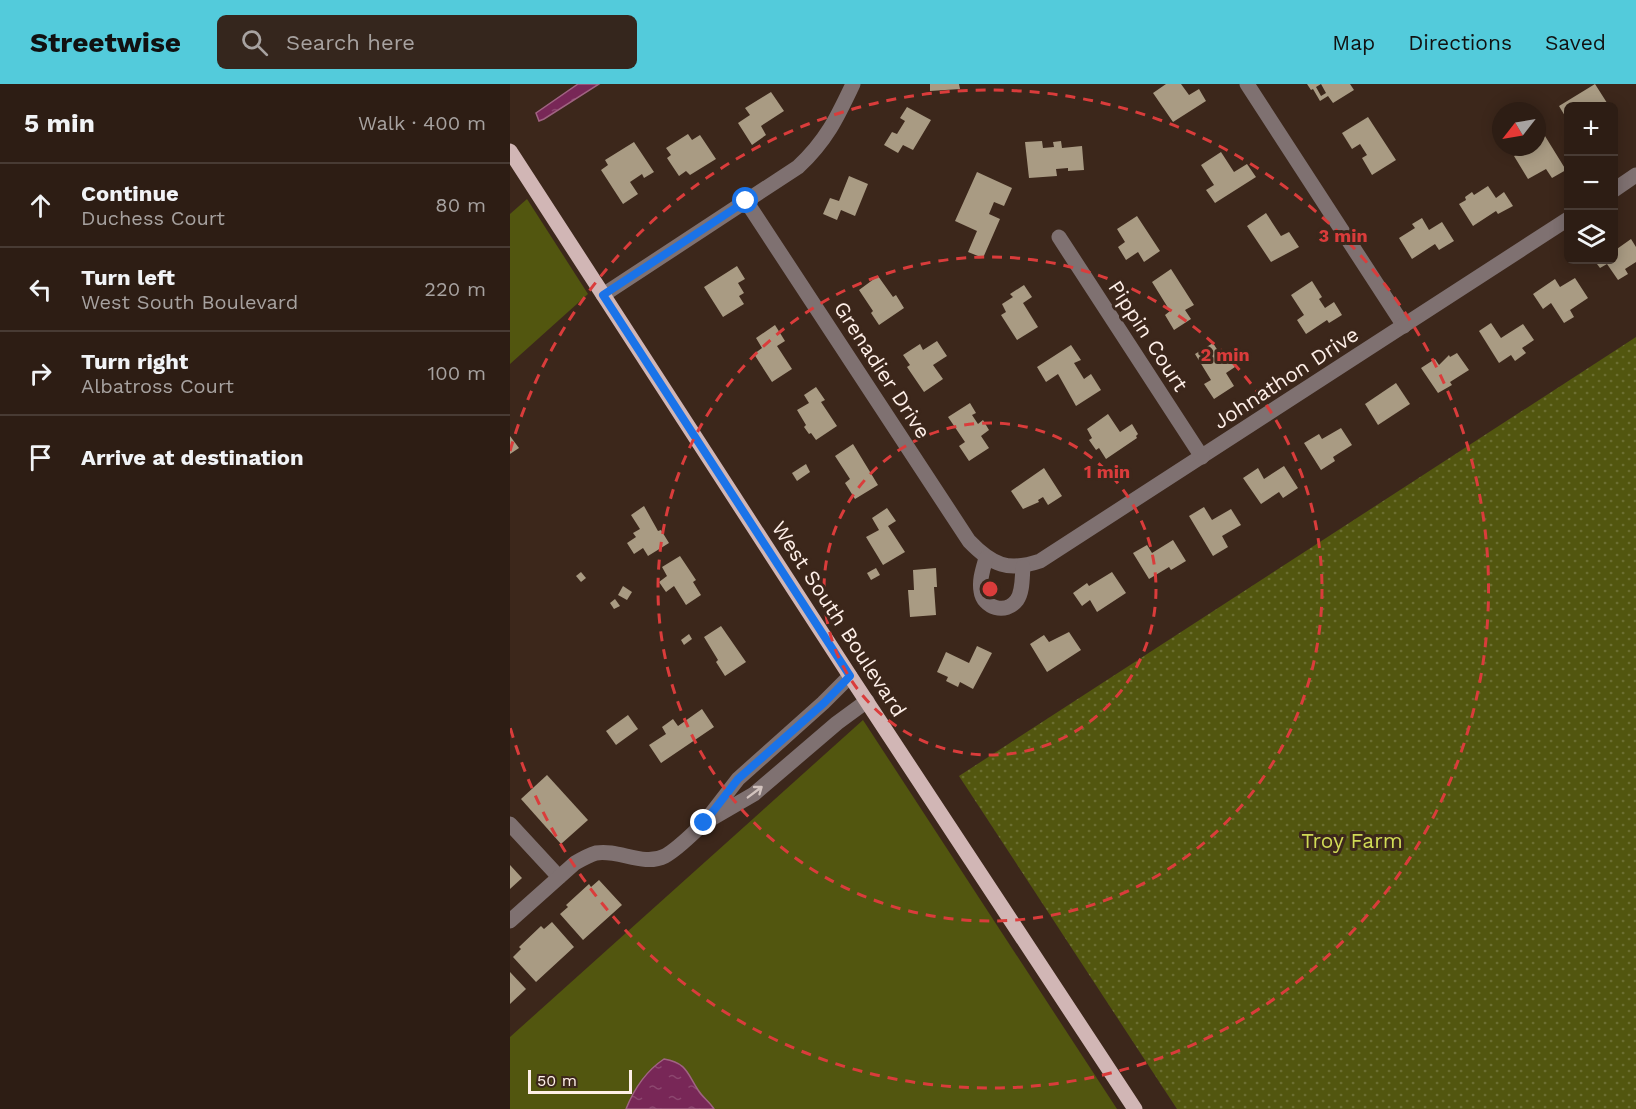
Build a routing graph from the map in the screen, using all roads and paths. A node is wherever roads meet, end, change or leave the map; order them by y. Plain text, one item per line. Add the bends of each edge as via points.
1 (853, 84) edge
2 (1247, 84) edge
3 (510, 151) edge
4 (1636, 175) edge
5 (1618, 187) edge
6 (746, 201) junction
7 (1564, 222) edge
8 (1059, 237) dead end
9 (603, 295) junction
10 (1404, 326) junction
11 (1202, 457) junction
12 (986, 558) junction
13 (1005, 566) joint
14 (1023, 567) junction
15 (850, 676) junction
16 (867, 701) junction
17 (704, 823) junction
18 (510, 824) edge
19 (559, 877) junction
20 (510, 921) edge
21 (1135, 1109) edge

1 - 6 street via 818,149
2 - 10 street
3 - 9 main road, West South Boulevard
4 - 5 street
6 - 9 street
6 - 12 street, Grenadier Drive via 969,541
7 - 10 street, Johnathon Drive
8 - 11 street, Pippin Court
9 - 15 main road, West South Boulevard
10 - 11 street, Johnathon Drive
11 - 14 street, Johnathon Drive via 1040,561
12 - 13 street, Grenadier Drive
12 - 14 street via 980,579 981,594 996,609 1017,600
13 - 14 street, Johnathon Drive
15 - 16 main road, West South Boulevard
15 - 17 street via 738,779
17 -> 16 street via 754,794
16 - 21 main road, West South Boulevard
17 - 19 street via 664,856 648,860 597,853 575,863
18 - 19 street
19 - 20 street

